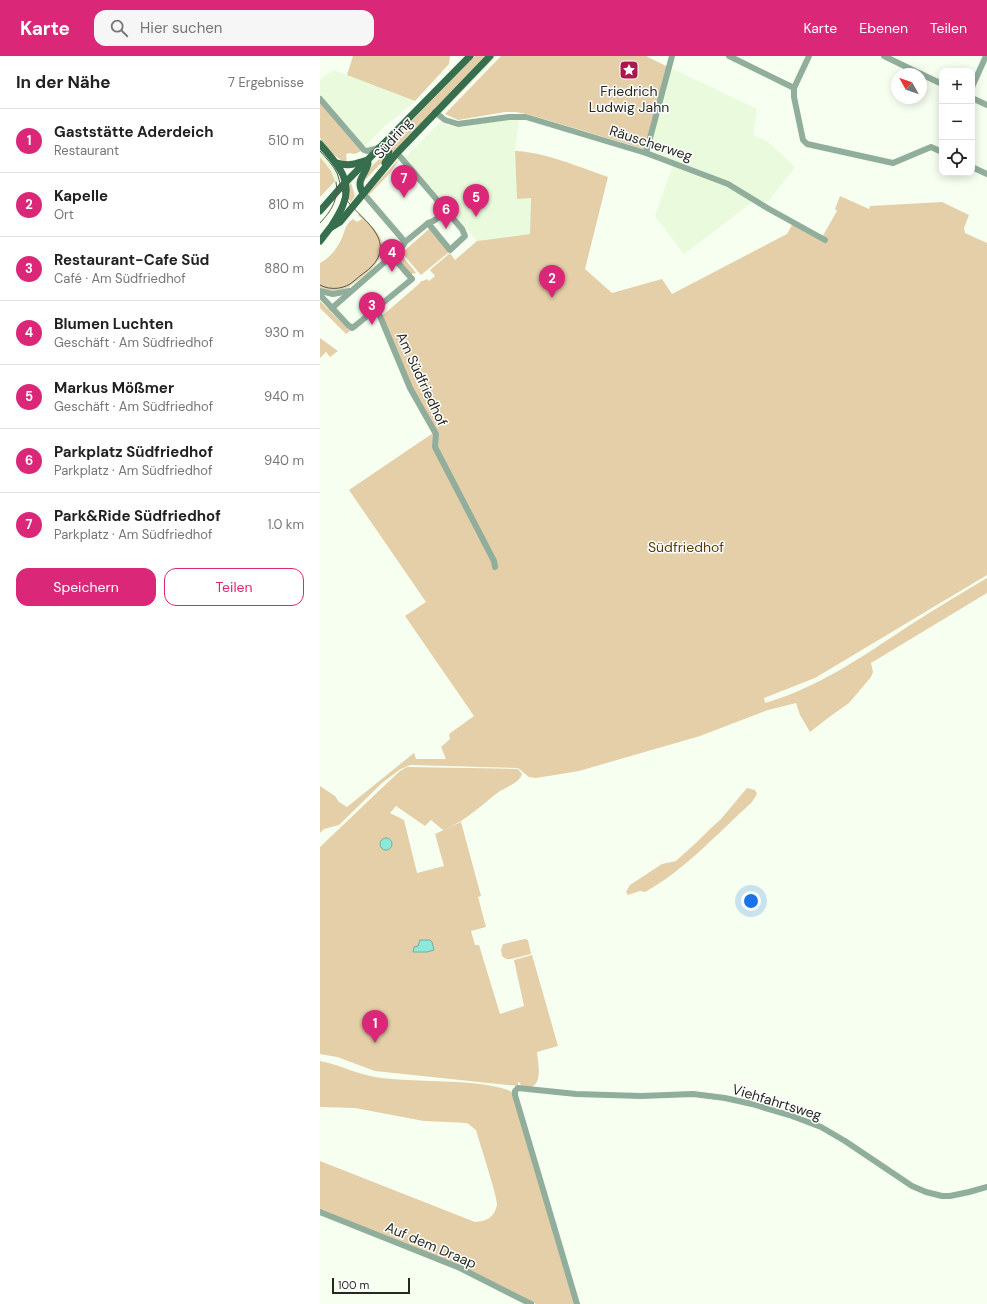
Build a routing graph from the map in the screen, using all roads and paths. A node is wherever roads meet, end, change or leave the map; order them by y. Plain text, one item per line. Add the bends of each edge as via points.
1 (470, 56) edge
2 (490, 56) edge
3 (672, 56) edge
4 (729, 56) edge
5 (809, 56) edge
6 (884, 56) edge
7 (986, 56) edge
8 (909, 68) edge
9 (927, 77) edge
10 (975, 80) edge
11 (939, 83) edge
12 (794, 88) junction
13 (320, 99) edge
14 (975, 99) edge
15 (987, 105) edge
16 (435, 112) junction
17 (320, 144) edge
18 (379, 148) junction
19 (939, 150) edge
20 (397, 153) junction
21 (646, 153) junction
22 (369, 160) junction
23 (337, 163) junction
24 (975, 168) edge
25 (382, 170) junction
26 (987, 174) edge
27 (346, 183) junction
28 (363, 193) junction
29 (447, 210) junction
30 (320, 211) edge
31 (428, 223) junction
32 (330, 228) junction
33 (824, 240) dead end
34 (320, 241) edge
35 (406, 242) junction
36 (392, 256) junction
37 (353, 289) junction
38 (320, 291) edge
39 (320, 296) edge
40 (332, 308) junction
41 (377, 309) junction
42 (495, 567) dead end
43 (987, 1187) edge
44 (320, 1212) edge
45 (531, 1304) edge
46 (577, 1304) edge

1 - 18 main road, Südring
2 - 16 main road, Südring
3 - 21 street
4 - 12 street
5 - 12 street
6 - 8 street
7 - 10 street
9 - 11 street
12 - 19 street via 803,140 807,144 893,163 931,147
13 - 18 street via 364,150
14 - 15 street
16 - 20 main road, Südring
16 - 21 street, Räuscherweg via 445,120 458,124 526,117
17 - 23 main road
18 - 22 main road, Südring
18 - 25 main road via 387,149 389,154
20 - 25 main road, Südring
20 - 29 street
21 - 33 street, Räuscherweg via 728,184
22 - 23 main road via 350,166
22 - 27 main road, Südring
22 - 28 main road via 360,180
23 - 27 main road
24 - 26 street
25 - 28 main road, Südring
27 - 30 main road, Südring
27 - 32 main road via 346,198
28 - 32 main road, Südring via 340,222
28 - 35 street
29 - 31 street
29 - 31 street via 465,234 450,250
31 - 35 street
32 - 34 main road, Südring
35 - 36 street
36 - 37 street
36 - 41 street via 412,279
37 - 38 street via 333,294
37 - 40 street
39 - 40 street
40 - 41 street via 352,328
41 - 42 street, Am Südfriedhof via 410,388 436,434 435,447 476,524
43 - 46 street, Viehfahrtsweg via 950,1196 926,1192 912,1186 821,1128 792,1116 726,1098 693,1094 641,1096 517,1089 515,1095
44 - 45 street, Auf dem Draap via 460,1268

